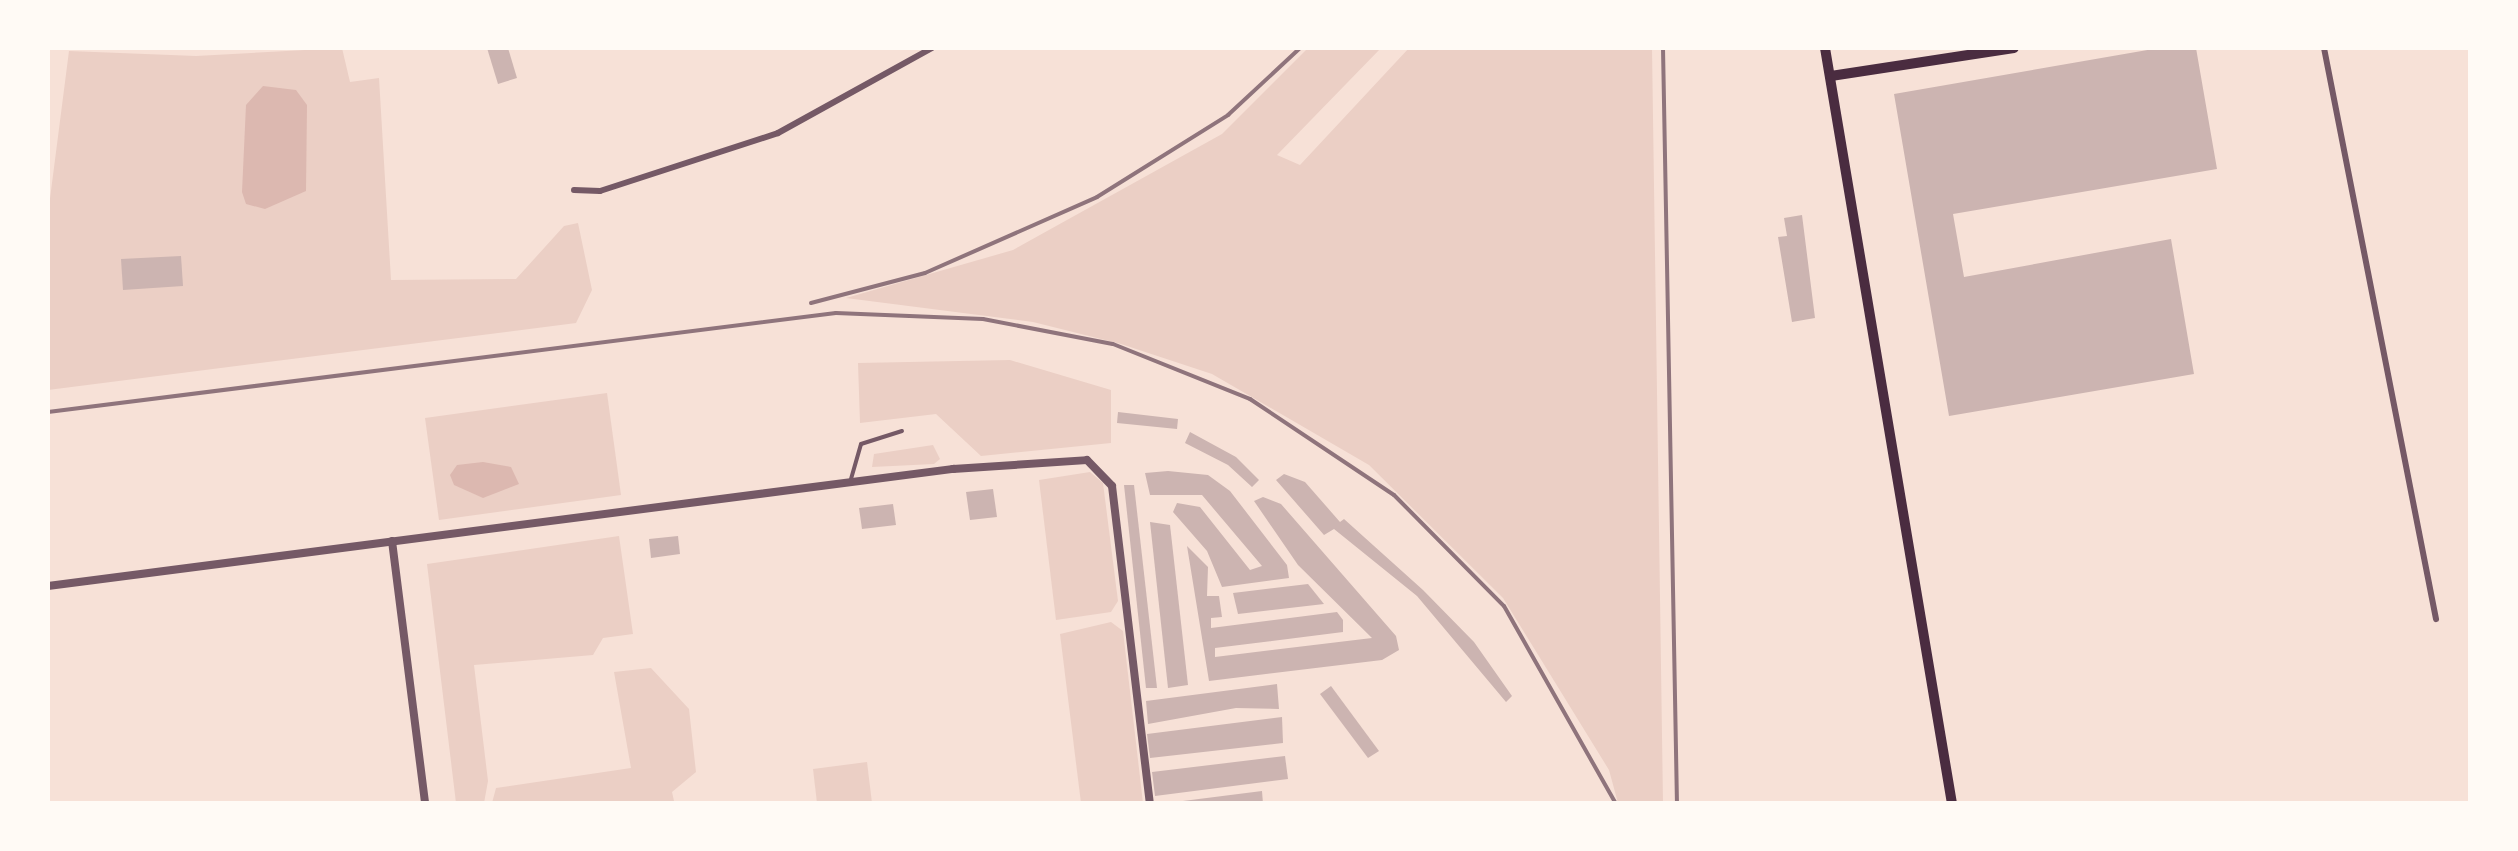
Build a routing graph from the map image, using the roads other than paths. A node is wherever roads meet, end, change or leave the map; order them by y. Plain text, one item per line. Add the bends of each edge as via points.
1 (932, 48) edge
2 (1825, 48) edge
3 (2014, 48) edge
4 (2324, 48) edge
5 (1831, 76) junction
6 (574, 190) dead end
7 (902, 431) dead end
8 (850, 482) junction
9 (392, 541) junction
10 (48, 586) edge
11 (2436, 620) dead end
12 (425, 804) edge
13 (1150, 804) edge
14 (1952, 804) edge

1 - 6 street via 778,133 600,191
2 - 5 main road
3 - 5 main road
4 - 11 street
5 - 14 main road
7 - 8 lane via 861,444
8 - 9 street
8 - 13 street via 1072,458 1097,464 1112,486
9 - 10 street
9 - 12 street

